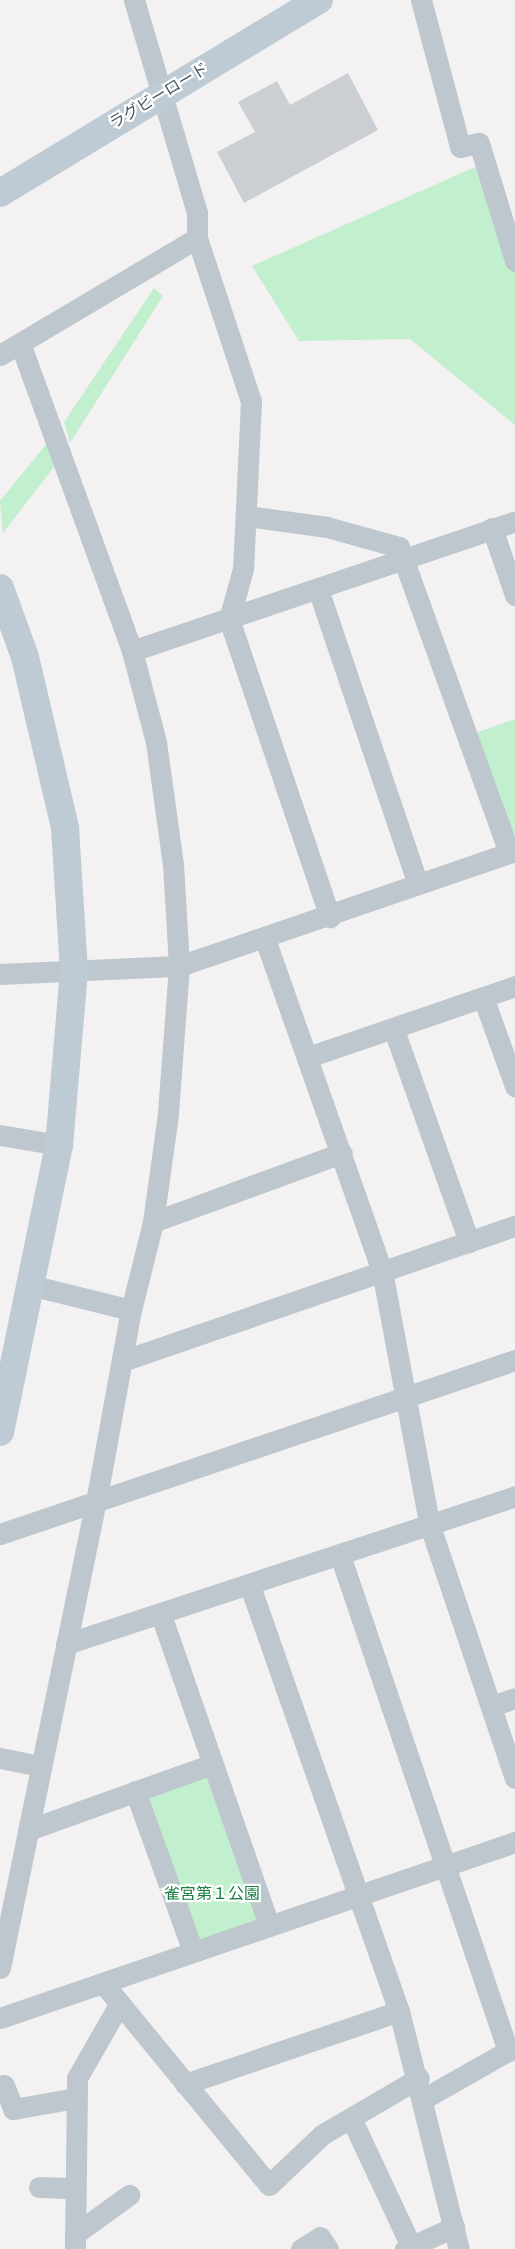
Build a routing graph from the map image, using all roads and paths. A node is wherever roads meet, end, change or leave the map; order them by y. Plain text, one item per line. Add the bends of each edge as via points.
1 (134, 0) edge
2 (421, 0) edge
3 (306, 3) edge
4 (160, 95) junction
5 (0, 193) edge
6 (197, 238) junction
7 (515, 261) edge
8 (20, 343) junction
9 (0, 355) edge
10 (247, 516) junction
11 (515, 521) edge
12 (492, 528) junction
13 (405, 557) junction
14 (0, 588) edge
15 (318, 589) junction
16 (515, 595) edge
17 (229, 619) junction
18 (132, 651) junction
19 (512, 852) edge
20 (418, 884) junction
21 (330, 916) junction
22 (265, 939) junction
23 (179, 966) junction
24 (74, 971) junction
25 (0, 974) edge
26 (515, 986) edge
27 (483, 997) junction
28 (394, 1030) junction
29 (308, 1057) junction
30 (515, 1086) edge
31 (0, 1135) edge
32 (59, 1145) junction
33 (342, 1153) junction
34 (153, 1222) junction
35 (515, 1226) edge
36 (469, 1242) junction
37 (382, 1271) junction
38 (30, 1285) junction
39 (131, 1310) junction
40 (122, 1360) junction
41 (515, 1360) edge
42 (406, 1398) junction
43 (0, 1432) edge
44 (515, 1496) edge
45 (96, 1502) junction
46 (429, 1523) junction
47 (0, 1534) edge
48 (340, 1555) junction
49 (250, 1586) junction
50 (161, 1615) junction
51 (66, 1644) junction
52 (515, 1698) edge
53 (492, 1706) junction
54 (0, 1758) edge
55 (212, 1764) junction
56 (40, 1766) junction
57 (515, 1778) edge
58 (135, 1791) junction
59 (28, 1830) junction
60 (515, 1842) edge
61 (446, 1868) junction
62 (360, 1898) junction
63 (269, 1926) junction
64 (193, 1951) junction
65 (0, 1968) edge
66 (103, 1983) junction
67 (120, 2003) junction
68 (399, 2011) junction
69 (0, 2018) edge
70 (512, 2049) edge
71 (419, 2078) junction
72 (185, 2084) junction
73 (0, 2087) edge
74 (76, 2098) junction
75 (423, 2100) junction
76 (351, 2118) junction
77 (39, 2187) dead end
78 (75, 2188) junction
79 (129, 2195) dead end
80 (454, 2227) junction
81 (75, 2241) edge
82 (408, 2247) edge
83 (301, 2249) edge
84 (328, 2249) edge
85 (459, 2249) edge

1 - 4 street
2 - 7 street via 460,147 479,143
3 - 4 street, ラグビーロード
4 - 5 street, ラグビーロード
4 - 6 street via 197,213
6 - 8 street
6 - 10 street via 251,401
8 - 9 street
8 - 18 street
10 - 13 street via 327,527 399,547
10 - 17 street via 243,569
11 - 12 street
12 - 13 street
12 - 16 street
13 - 15 street
13 - 19 street
14 - 24 street via 25,657 64,828
15 - 17 street
15 - 20 street
17 - 18 street
17 - 21 street
18 - 23 street via 156,742 173,864
19 - 20 street
20 - 21 street
21 - 22 street
22 - 23 street
22 - 29 street
23 - 24 street
23 - 34 street via 168,1114
24 - 25 street
24 - 32 street
26 - 27 street
27 - 28 street
27 - 30 street
28 - 29 street
28 - 36 street
29 - 33 street
31 - 32 street
32 - 38 street
33 - 34 street
33 - 37 street
34 - 39 street
35 - 36 street
36 - 37 street
37 - 40 street
37 - 42 street
38 - 39 street
38 - 43 street
39 - 40 street
40 - 45 street
41 - 42 street
42 - 45 street
42 - 46 street
44 - 46 street
45 - 47 street
45 - 51 street
46 - 48 street
46 - 53 street
48 - 49 street
48 - 61 street
49 - 50 street
49 - 62 street
50 - 51 street
50 - 55 street
51 - 56 street
52 - 53 street
53 - 57 street
54 - 56 street
55 - 58 street
55 - 63 street
56 - 59 street
58 - 59 street
58 - 64 street
59 - 65 street
60 - 61 street
61 - 62 street
61 - 70 street
62 - 63 street
62 - 68 street
63 - 64 street
64 - 66 street
66 - 67 street
66 - 69 street
67 - 72 street
67 - 74 street via 78,2078
68 - 71 street
68 - 72 street
70 - 75 street
71 - 75 street
71 - 76 street
72 - 76 street via 268,2185 323,2134
73 - 74 street via 4,2085 13,2109
74 - 78 street
75 - 80 street
76 - 82 street
77 - 78 street
78 - 81 street
79 - 81 street
80 - 82 street
80 - 85 street
83 - 84 street via 320,2237

